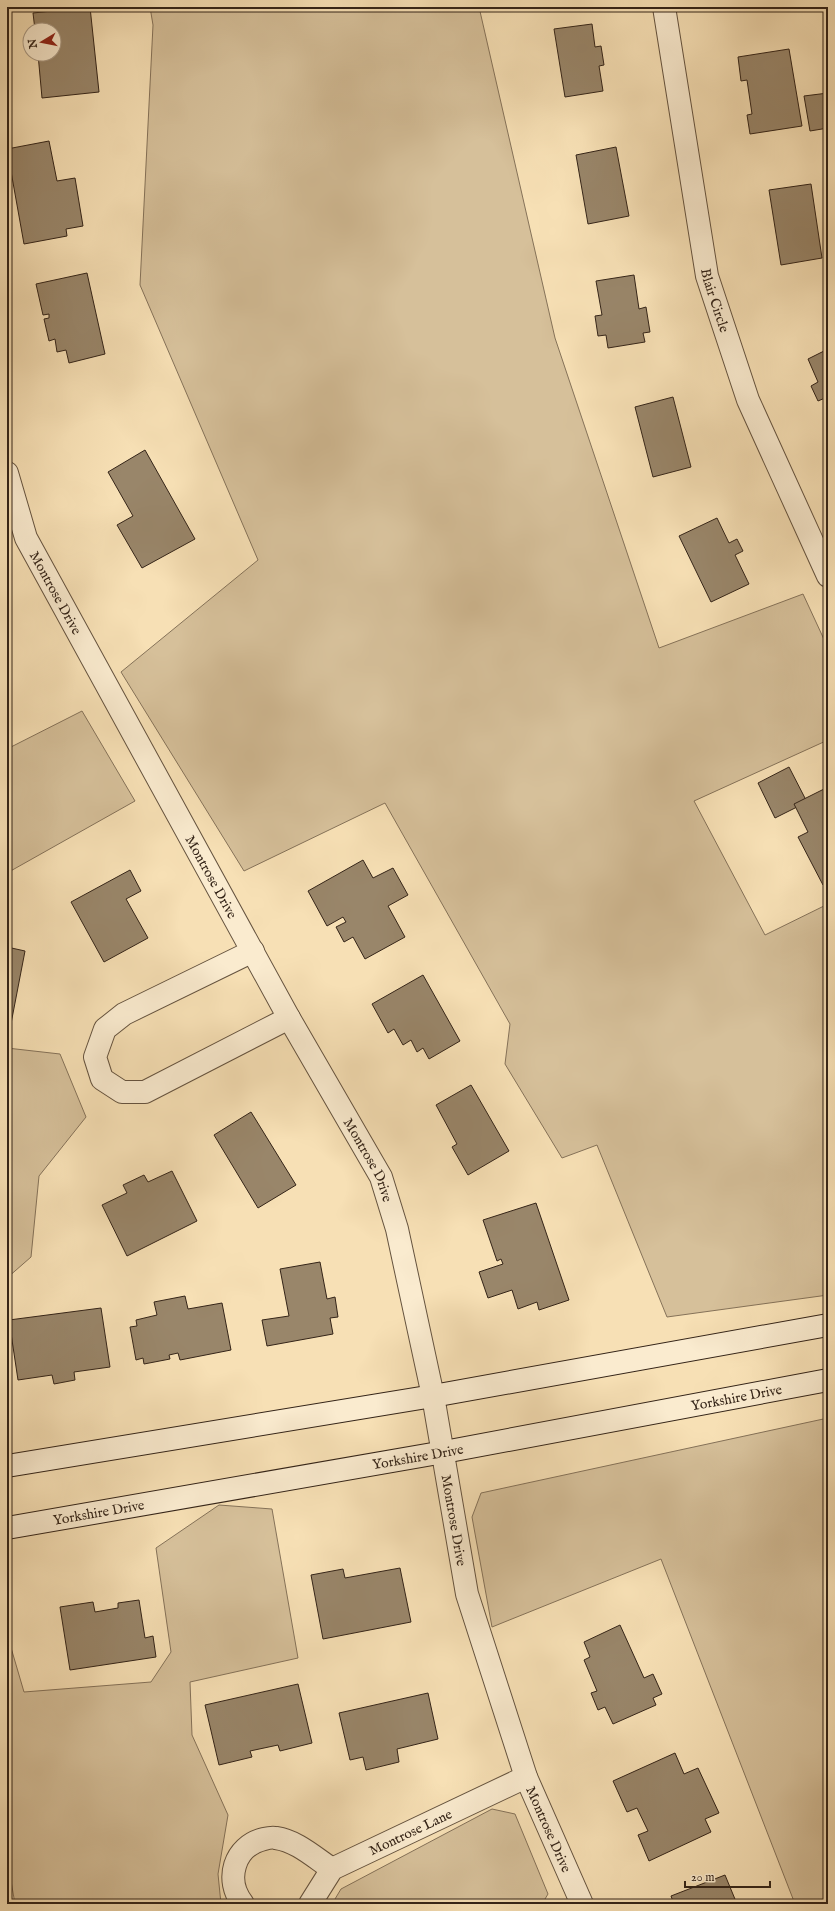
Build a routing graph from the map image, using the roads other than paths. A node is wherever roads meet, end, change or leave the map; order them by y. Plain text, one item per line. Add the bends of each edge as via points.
1 (664, 7) edge
2 (7, 473) edge
3 (828, 576) edge
4 (252, 951) junction
5 (289, 1018) junction
6 (828, 1325) edge
7 (828, 1380) edge
8 (433, 1396) junction
9 (444, 1452) junction
10 (7, 1466) edge
11 (7, 1528) edge
12 (526, 1777) junction
13 (332, 1869) junction
14 (243, 1904) edge
15 (310, 1904) edge
16 (582, 1904) edge

1 - 3 street, Blair Circle via 707,276 748,400
2 - 4 street, Montrose Drive via 26,538
4 - 5 street, Montrose Drive
4 - 5 street via 124,1014 105,1029 95,1057 102,1079 122,1092 145,1092
5 - 8 street, Montrose Drive via 381,1177 397,1229
6 - 8 street
7 - 9 street, Yorkshire Drive
8 - 9 street, Montrose Drive
8 - 10 street
9 - 11 street, Yorkshire Drive
9 - 12 street, Montrose Drive via 467,1594
12 - 13 street, Montrose Lane
12 - 16 street, Montrose Drive
13 - 14 street via 290,1840 274,1837 256,1841 243,1850 235,1866 233,1881 238,1898
13 - 15 street

